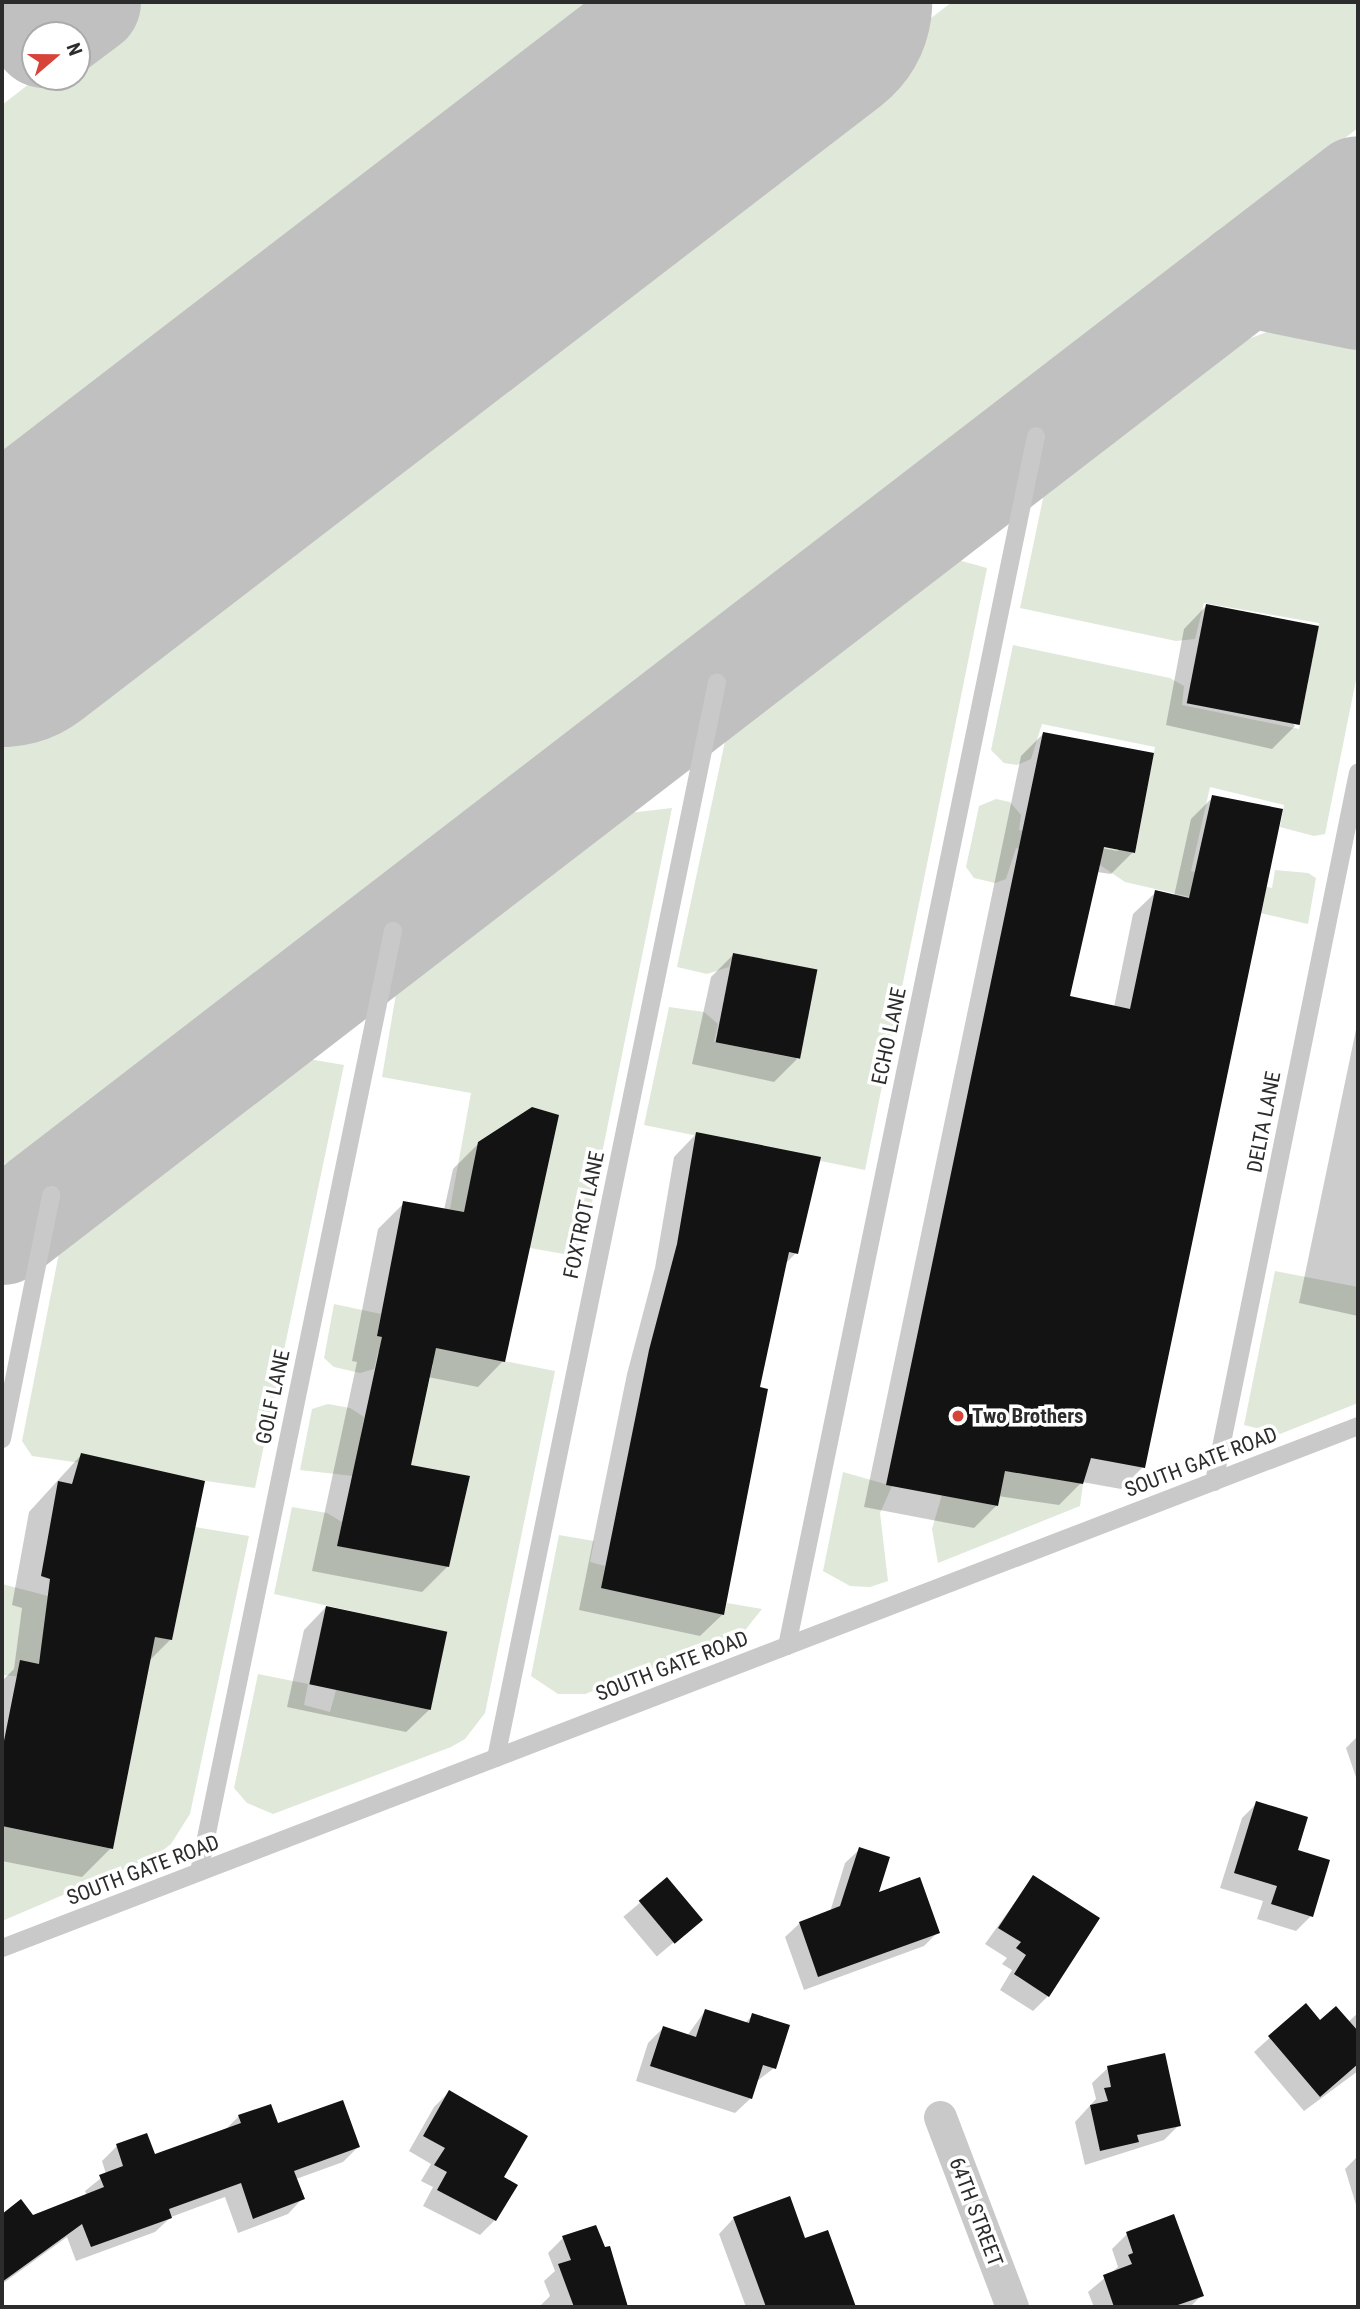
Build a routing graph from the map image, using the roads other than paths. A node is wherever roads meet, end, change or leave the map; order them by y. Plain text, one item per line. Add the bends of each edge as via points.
1 (1036, 436) dead end
2 (717, 682) dead end
3 (1358, 772) edge
4 (393, 931) dead end
5 (51, 1195) dead end
6 (1358, 1426) edge
7 (2, 1439) edge
8 (1214, 1482) junction
9 (787, 1646) junction
10 (496, 1758) junction
11 (199, 1872) junction
12 (2, 1948) edge
13 (940, 2117) dead end
14 (1012, 2307) edge

1 - 9 lane, ECHO LANE
2 - 10 lane, FOXTROT LANE
3 - 8 lane, DELTA LANE
4 - 11 lane, GOLF LANE
5 - 7 lane
6 - 8 lane, SOUTH GATE ROAD
8 - 9 lane, SOUTH GATE ROAD
9 - 10 lane, SOUTH GATE ROAD
10 - 11 lane, SOUTH GATE ROAD
11 - 12 lane, SOUTH GATE ROAD
13 - 14 street, 64TH STREET

